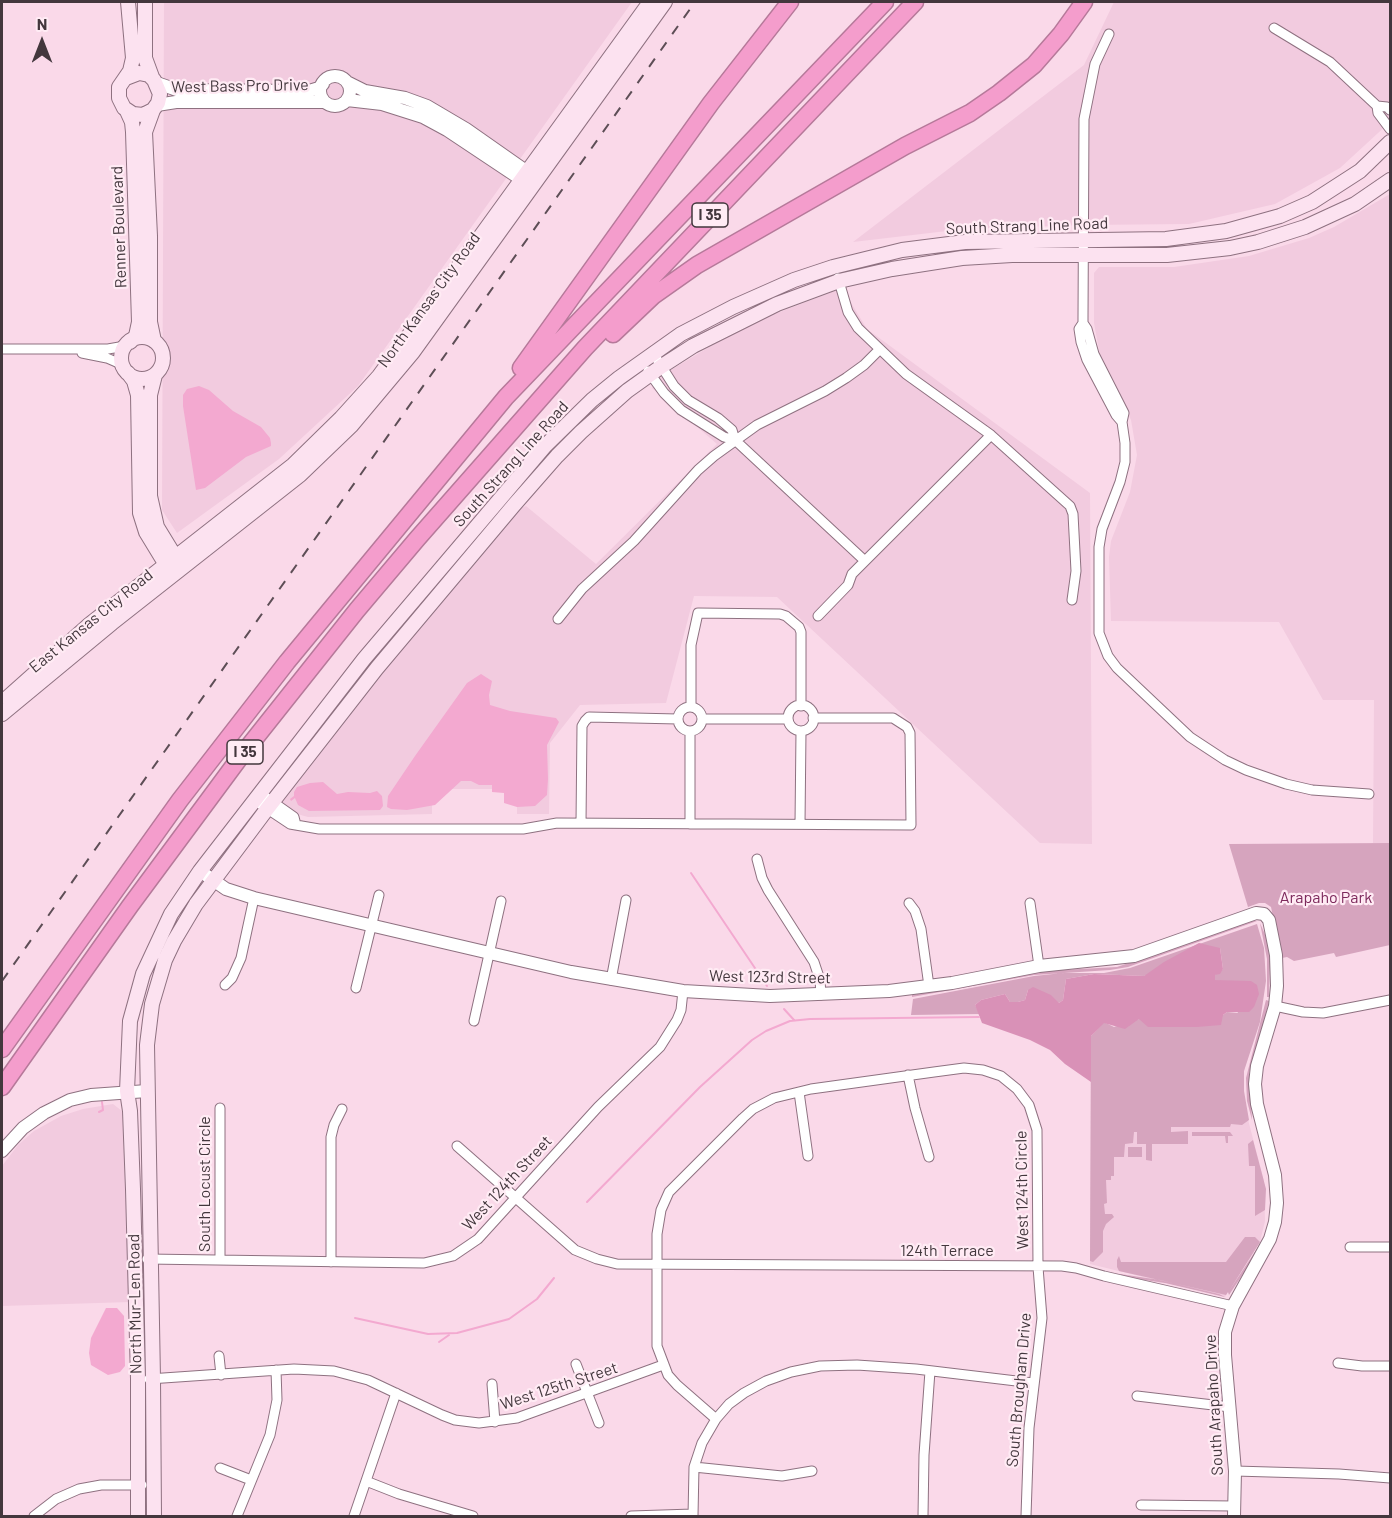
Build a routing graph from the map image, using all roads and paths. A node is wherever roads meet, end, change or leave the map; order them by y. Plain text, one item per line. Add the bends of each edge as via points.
1 (128, 2) edge
2 (145, 2) edge
3 (650, 2) edge
4 (664, 2) edge
5 (790, 2) edge
6 (885, 2) edge
7 (915, 2) edge
8 (1084, 2) edge
9 (1274, 28) dead end
10 (1109, 34) dead end
11 (126, 78) junction
12 (154, 80) junction
13 (347, 82) junction
14 (322, 84) junction
15 (347, 100) junction
16 (324, 102) junction
17 (1377, 106) junction
18 (155, 108) junction
19 (1390, 110) edge
20 (127, 111) junction
21 (1390, 129) edge
22 (1390, 142) edge
23 (530, 180) junction
24 (1390, 180) edge
25 (1082, 240) junction
26 (1082, 256) junction
27 (834, 267) junction
28 (839, 281) junction
29 (154, 341) junction
30 (127, 344) junction
31 (2, 349) edge
32 (880, 349) junction
33 (62, 350) junction
34 (648, 357) junction
35 (125, 369) junction
36 (656, 370) junction
37 (155, 375) junction
38 (506, 397) junction
39 (508, 432) junction
40 (991, 435) junction
41 (735, 440) junction
42 (865, 561) junction
43 (174, 567) junction
44 (1072, 600) dead end
45 (818, 616) dead end
46 (558, 619) dead end
47 (2, 703) edge
48 (691, 706) junction
49 (801, 706) junction
50 (2, 714) edge
51 (813, 718) junction
52 (678, 719) junction
53 (703, 719) junction
54 (788, 719) junction
55 (690, 731) junction
56 (801, 731) junction
57 (1369, 794) dead end
58 (257, 796) junction
59 (270, 805) junction
60 (581, 823) junction
61 (690, 824) junction
62 (800, 824) junction
63 (757, 859) dead end
64 (200, 871) junction
65 (212, 880) junction
66 (379, 895) dead end
67 (254, 898) junction
68 (626, 900) dead end
69 (501, 901) dead end
70 (909, 903) dead end
71 (1030, 903) dead end
72 (1264, 914) joint
73 (370, 926) junction
74 (489, 953) junction
75 (1039, 966) junction
76 (611, 980) junction
77 (225, 985) dead end
78 (929, 986) junction
79 (356, 988) dead end
80 (683, 991) junction
81 (821, 995) junction
82 (1390, 1000) edge
83 (1275, 1006) junction
84 (474, 1021) dead end
85 (2, 1049) edge
86 (908, 1075) junction
87 (2, 1087) edge
88 (147, 1090) junction
89 (127, 1091) junction
90 (799, 1092) junction
91 (220, 1108) dead end
92 (342, 1109) dead end
93 (458, 1146) dead end
94 (2, 1151) edge
95 (808, 1156) dead end
96 (929, 1157) dead end
97 (515, 1198) junction
98 (1350, 1247) dead end
99 (1390, 1247) edge
100 (135, 1259) junction
101 (150, 1259) junction
102 (220, 1260) junction
103 (331, 1262) junction
104 (656, 1264) junction
105 (1038, 1267) junction
106 (1233, 1306) junction
107 (219, 1356) dead end
108 (1338, 1363) dead end
109 (576, 1364) dead end
110 (663, 1365) junction
111 (1390, 1366) edge
112 (276, 1370) junction
113 (930, 1371) junction
114 (221, 1375) junction
115 (138, 1379) junction
116 (153, 1379) junction
117 (1033, 1383) junction
118 (492, 1384) dead end
119 (396, 1393) junction
120 (588, 1394) junction
121 (1137, 1396) dead end
122 (1230, 1407) junction
123 (716, 1419) junction
124 (495, 1422) junction
125 (599, 1424) dead end
126 (694, 1467) junction
127 (220, 1468) dead end
128 (812, 1471) dead end
129 (1235, 1471) junction
130 (1390, 1478) edge
131 (251, 1480) junction
132 (366, 1481) junction
133 (138, 1485) junction
134 (154, 1485) junction
135 (1141, 1505) dead end
136 (1234, 1511) edge
137 (693, 1515) edge
138 (34, 1516) edge
139 (138, 1516) edge
140 (154, 1516) edge
141 (237, 1516) edge
142 (354, 1516) edge
143 (473, 1516) edge
144 (631, 1516) edge
145 (923, 1516) edge
146 (1026, 1516) edge

1 - 11 main road via 133,57
2 - 12 main road via 145,57
3 - 23 main road, North Kansas City Road
4 - 23 main road, North Kansas City Road
5 - 38 highway via 668,161 510,383
6 - 38 highway, I 35
7 - 39 highway, I 35 via 653,274
8 - 39 highway via 1034,65 999,93 970,113 722,249 675,280 631,315 523,428
9 - 17 street via 1330,62
10 - 25 street via 1095,64 1085,112
11 - 12 main road via 139,73
11 - 20 main road via 118,95
12 - 14 street, West Bass Pro Drive via 177,90 309,91
12 - 18 main road via 160,94
13 - 14 street via 334,77
13 - 15 street
13 - 23 street via 364,91 427,106 466,129
14 - 16 street
15 - 16 street via 338,106
15 - 23 street via 382,104 423,117
16 - 18 street, West Bass Pro Drive via 176,102
17 - 19 street
17 - 21 street
18 - 20 main road via 140,115
18 - 29 main road, Renner Boulevard via 146,125 150,322
20 - 30 main road, Renner Boulevard via 133,132 139,322 136,336
22 - 25 main road, South Strang Line Road via 1360,171 1312,202 1251,225 1193,237
23 - 43 main road, North Kansas City Road via 379,376 292,465
24 - 26 main road, South Strang Line Road via 1332,216 1258,242 1167,255
25 - 26 street
25 - 27 main road, South Strang Line Road via 965,242 902,250
26 - 28 main road, South Strang Line Road via 950,259
26 - 57 street via 1081,342 1122,422 1125,443 1125,462 1099,547 1099,633 1108,656 1190,737 1225,760 1286,784
27 - 28 street
27 - 34 main road, South Strang Line Road via 751,298 681,334
28 - 32 street via 848,312
28 - 36 main road, South Strang Line Road via 746,318
29 - 30 main road via 142,337
29 - 37 main road via 163,358
30 - 33 street via 114,349
30 - 35 main road via 122,352
31 - 33 street
32 - 40 street via 906,374
32 - 41 street via 846,378
33 - 35 street via 106,358
34 - 36 street
34 - 36 street
34 - 58 main road, South Strang Line Road via 592,400 545,446 364,658
35 - 37 main road via 132,377 144,379
35 - 43 main road via 138,395 140,513 146,532
36 - 41 street via 688,400 732,430
36 - 41 street via 664,393 681,410
36 - 59 main road, South Strang Line Road via 580,432 514,505 376,668
37 - 43 main road via 150,395 150,496 157,527
38 - 85 highway, I 35 via 336,602 194,782
39 - 87 highway, I 35 via 357,610 241,756
40 - 42 street
40 - 44 street via 1070,506 1076,571
41 - 42 street
41 - 46 street via 698,470 634,541 582,589
42 - 45 street
43 - 47 main road, East Kansas City Road via 90,624
43 - 50 main road, East Kansas City Road
48 - 49 street via 691,645 698,613 786,616 799,627
48 - 52 street via 680,711
48 - 53 street via 701,712
49 - 51 street via 810,710
49 - 54 street via 792,709
51 - 56 street via 811,725
51 - 62 street via 893,718 907,727 911,825
52 - 55 street via 680,726
52 - 60 street via 585,720
53 - 54 street
53 - 55 street via 699,728
54 - 56 street via 790,726
55 - 61 street
56 - 62 street
58 - 59 street
58 - 64 main road, South Strang Line Road
59 - 60 street via 290,824 319,830 523,829
59 - 65 main road, South Strang Line Road
60 - 61 street
61 - 62 street
63 - 81 street via 768,890 814,962
64 - 65 street, West 123rd Street
64 - 89 main road, South Strang Line Road via 161,932 140,982 130,1021
65 - 67 street, West 123rd Street
65 - 88 main road, South Strang Line Road via 174,941 158,982 148,1024
66 - 73 street
67 - 73 street, West 123rd Street
67 - 77 street via 241,958
68 - 76 street
69 - 74 street
70 - 78 street via 921,929
71 - 75 street
72 - 75 street, West 123rd Street via 1256,913 1134,956
72 - 83 street, South Arapaho Drive via 1269,920 1276,955
73 - 74 street, West 123rd Street
73 - 79 street
74 - 76 street, West 123rd Street
74 - 84 street
75 - 78 street, West 123rd Street
76 - 80 street, West 123rd Street
78 - 81 street, West 123rd Street
80 - 81 street, West 123rd Street
80 - 97 street, West 124th Street via 677,1020 660,1047 598,1107
82 - 83 street via 1323,1013
83 - 106 street, South Arapaho Drive via 1255,1084 1275,1174 1275,1222 1266,1247
86 - 90 street, West 124th Circle
86 - 96 street
86 - 105 street, West 124th Circle via 964,1068 983,1070 1008,1081 1024,1097 1037,1130
88 - 89 street
88 - 101 main road, North Mur-Len Road
89 - 94 street via 91,1095 56,1106 23,1128
89 - 100 main road, North Mur-Len Road
90 - 95 street
90 - 104 street, West 124th Circle via 774,1098 753,1109 675,1185 658,1219
91 - 102 street, South Locust Circle
92 - 103 street via 331,1137
93 - 97 street, 124th Terrace
97 - 103 street, West 124th Street via 470,1246 444,1260
97 - 104 street, 124th Terrace via 562,1240 586,1255 617,1264
98 - 99 street
100 - 101 street, West 124th Street
100 - 115 main road, North Mur-Len Road
101 - 102 street, West 124th Street
101 - 116 main road, North Mur-Len Road
102 - 103 street, West 124th Street
104 - 105 street, 124th Terrace
104 - 110 street, West 124th Circle via 656,1338
105 - 106 street, 124th Terrace via 1076,1268
105 - 117 street, South Brougham Drive via 1041,1329
106 - 122 street, South Arapaho Drive via 1225,1332
107 - 114 street
108 - 111 street
109 - 120 street
110 - 120 street, West 125th Street
110 - 123 street via 676,1385
112 - 114 street, West 125th Street
112 - 119 street, West 125th Street via 334,1371
112 - 131 street via 273,1423
113 - 117 street
113 - 123 street via 820,1366 791,1372 744,1393
113 - 145 street
114 - 116 street, West 125th Street
115 - 116 street, West 125th Street
115 - 133 main road, North Mur-Len Road
116 - 134 main road, North Mur-Len Road
117 - 146 street, South Brougham Drive
118 - 124 street
119 - 124 street, West 125th Street via 455,1420
119 - 132 street
120 - 124 street, West 125th Street
120 - 125 street
121 - 122 street
122 - 129 street, South Arapaho Drive
123 - 126 street
126 - 128 street via 782,1476
126 - 137 street
127 - 131 street
129 - 130 street
129 - 136 street, South Arapaho Drive
131 - 141 street
132 - 142 street
132 - 143 street
133 - 134 street
133 - 138 street via 80,1489 56,1499
133 - 139 main road, North Mur-Len Road
134 - 140 main road, North Mur-Len Road
135 - 136 street
137 - 144 street

